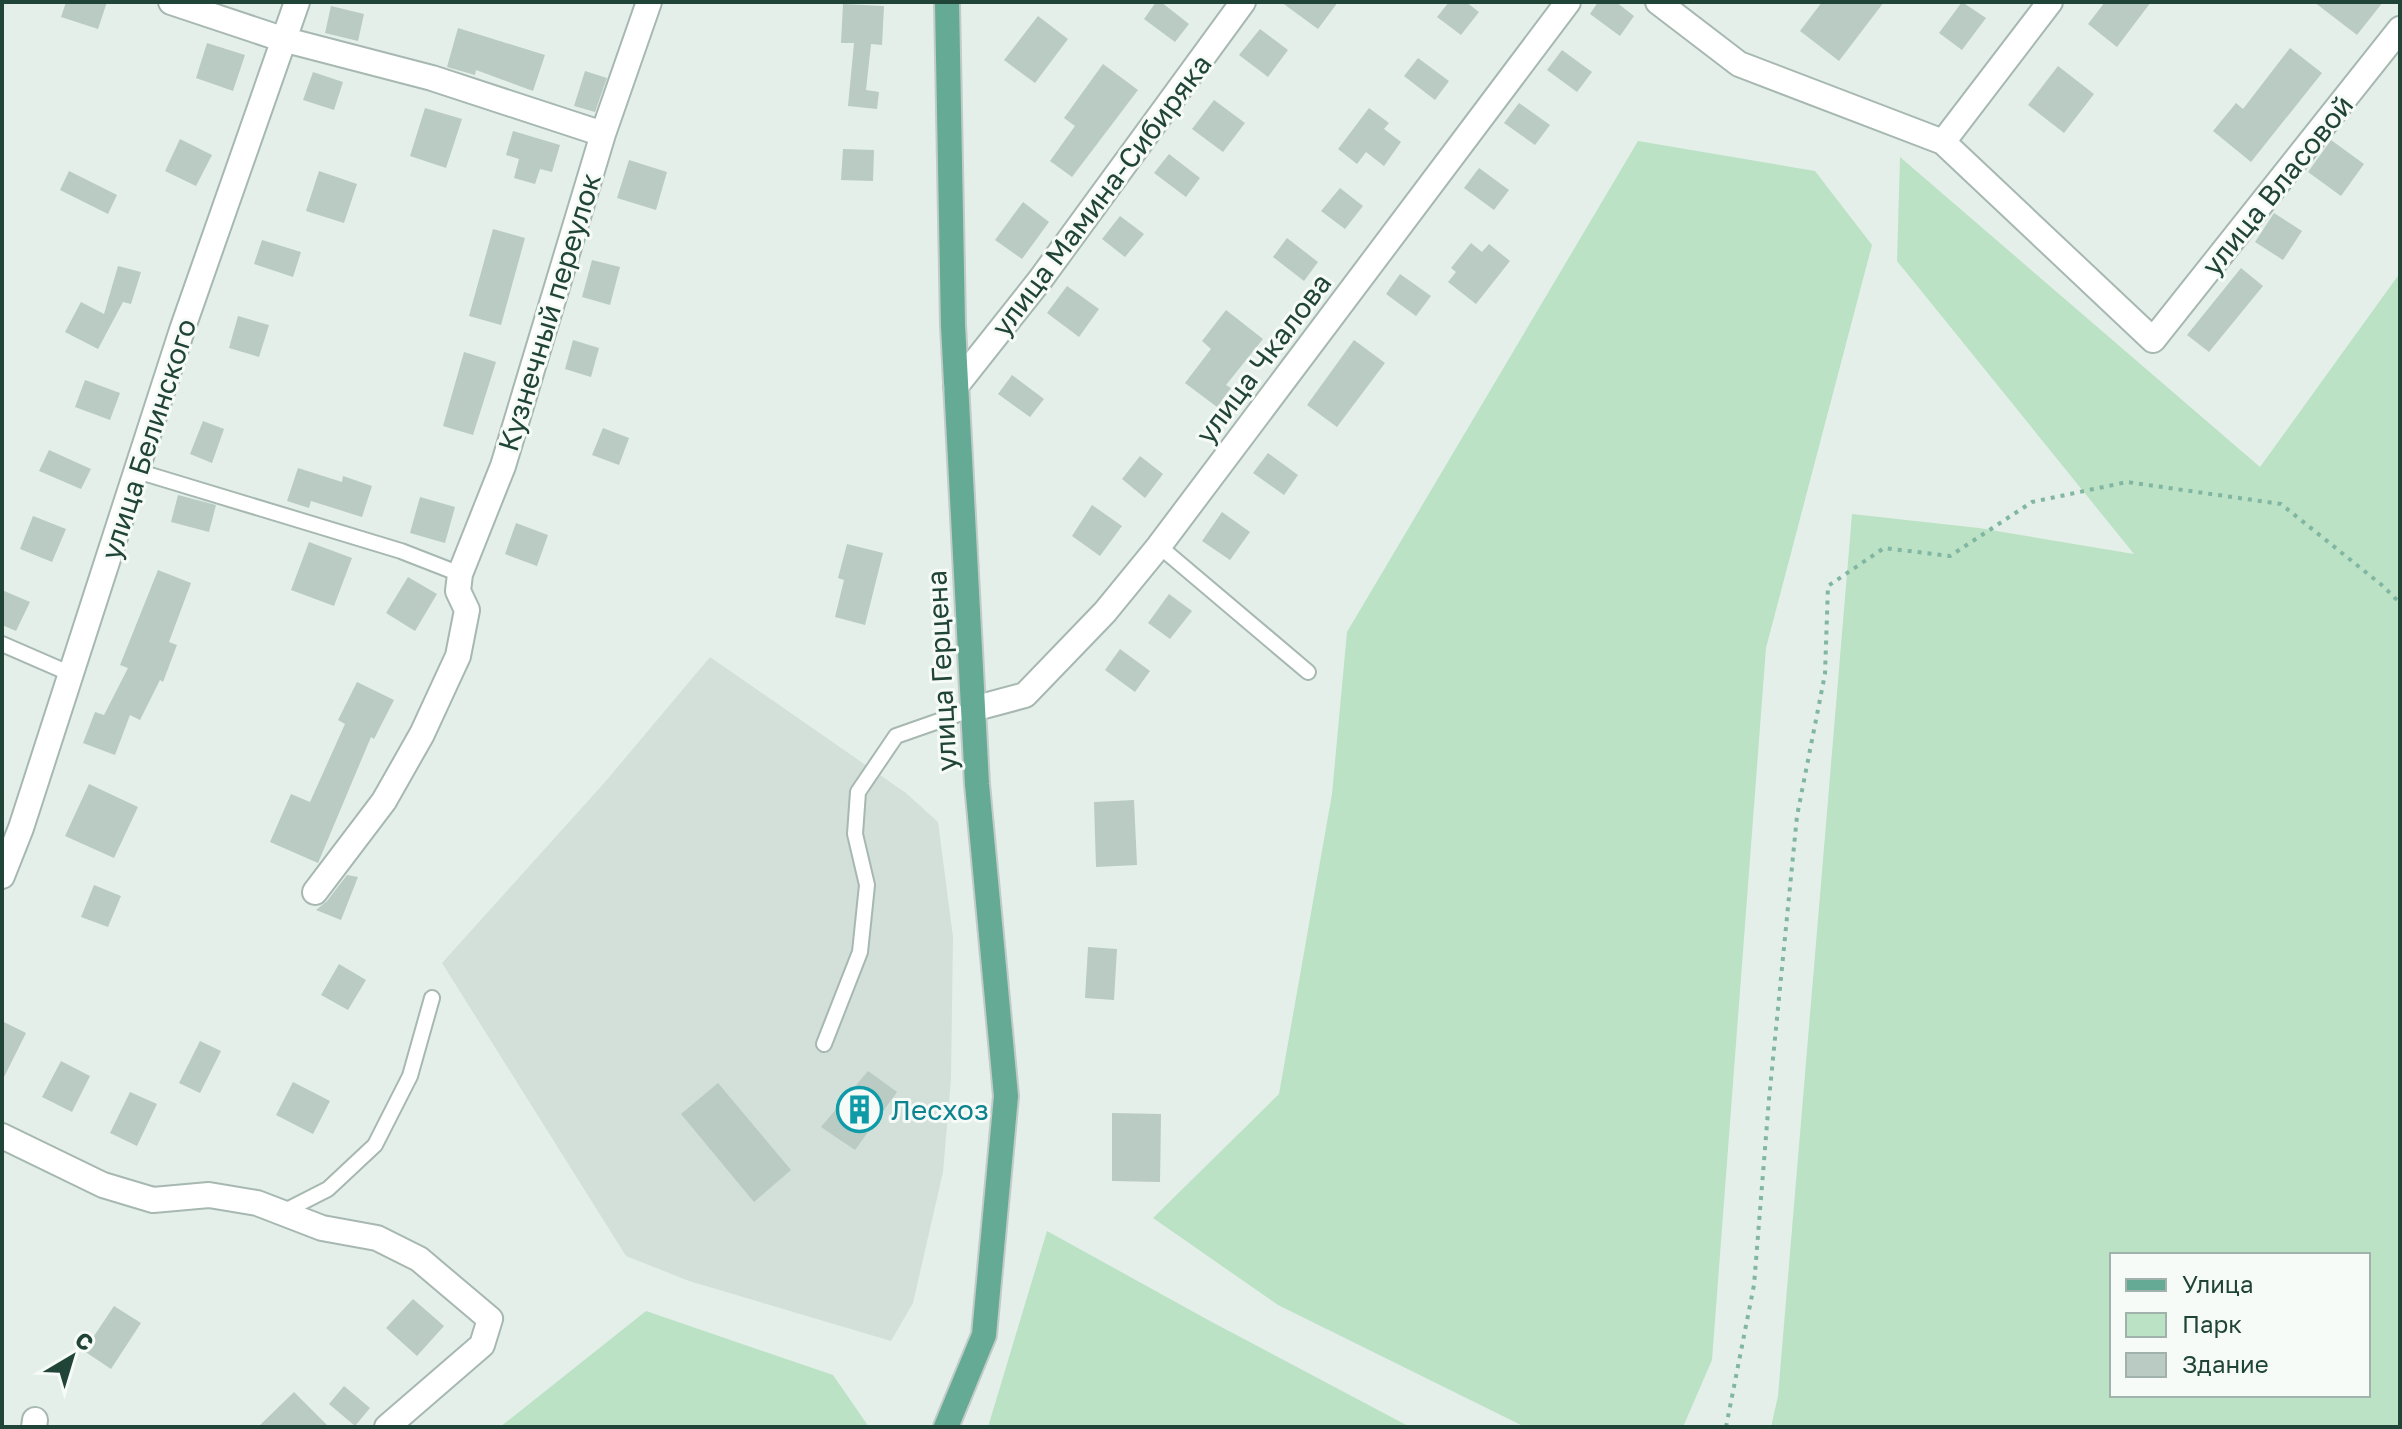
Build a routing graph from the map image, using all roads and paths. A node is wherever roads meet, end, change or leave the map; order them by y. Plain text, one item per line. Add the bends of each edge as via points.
1 (171, 2) edge
2 (297, 2) edge
3 (649, 2) edge
4 (947, 2) edge
5 (1243, 2) edge
6 (1568, 2) edge
7 (1658, 2) edge
8 (2050, 2) edge
9 (2400, 29) edge
10 (282, 39) junction
11 (603, 134) junction
12 (1943, 142) junction
13 (956, 386) junction
14 (137, 471) junction
15 (1159, 546) junction
16 (460, 574) junction
17 (2400, 603) edge
18 (2, 644) edge
19 (1308, 672) dead end
20 (71, 674) junction
21 (973, 709) junction
22 (2, 876) edge
23 (315, 892) dead end
24 (432, 998) dead end
25 (824, 1044) dead end
26 (2, 1136) edge
27 (281, 1213) junction
28 (387, 1427) edge
29 (946, 1427) edge
30 (1726, 1427) edge

1 - 10 street, Кузнечный переулок
2 - 10 street, улица Белинского
3 - 11 street
4 - 13 main road, улица Герцена
5 - 13 street, улица Мамина-Сибиряка
6 - 15 street, улица Чкалова
7 - 12 street via 1739,64
8 - 12 street
9 - 12 street, улица Власовой via 2153,340
10 - 11 street, Кузнечный переулок via 432,78
10 - 14 street, улица Белинского
11 - 16 street, Кузнечный переулок via 503,466
13 - 21 main road, улица Герцена
14 - 16 lane
14 - 20 street, улица Белинского
15 - 19 lane
15 - 21 street, улица Чкалова via 1025,695
16 - 23 street via 458,591 467,610 458,656 384,801
17 - 30 path via 2281,504 2127,482 2032,502 1950,556 1884,548 1828,586 1825,674 1797,816 1754,1285
18 - 20 lane
20 - 22 street, улица Белинского
21 - 25 lane via 896,736 858,792 855,834 867,885 860,952
21 - 29 main road, улица Герцена via 1006,1096 984,1335
24 - 27 lane via 410,1076 375,1145 328,1189
26 - 27 street via 103,1185 153,1200 209,1195
27 - 28 street via 322,1228 377,1238 419,1259 490,1319 482,1345

